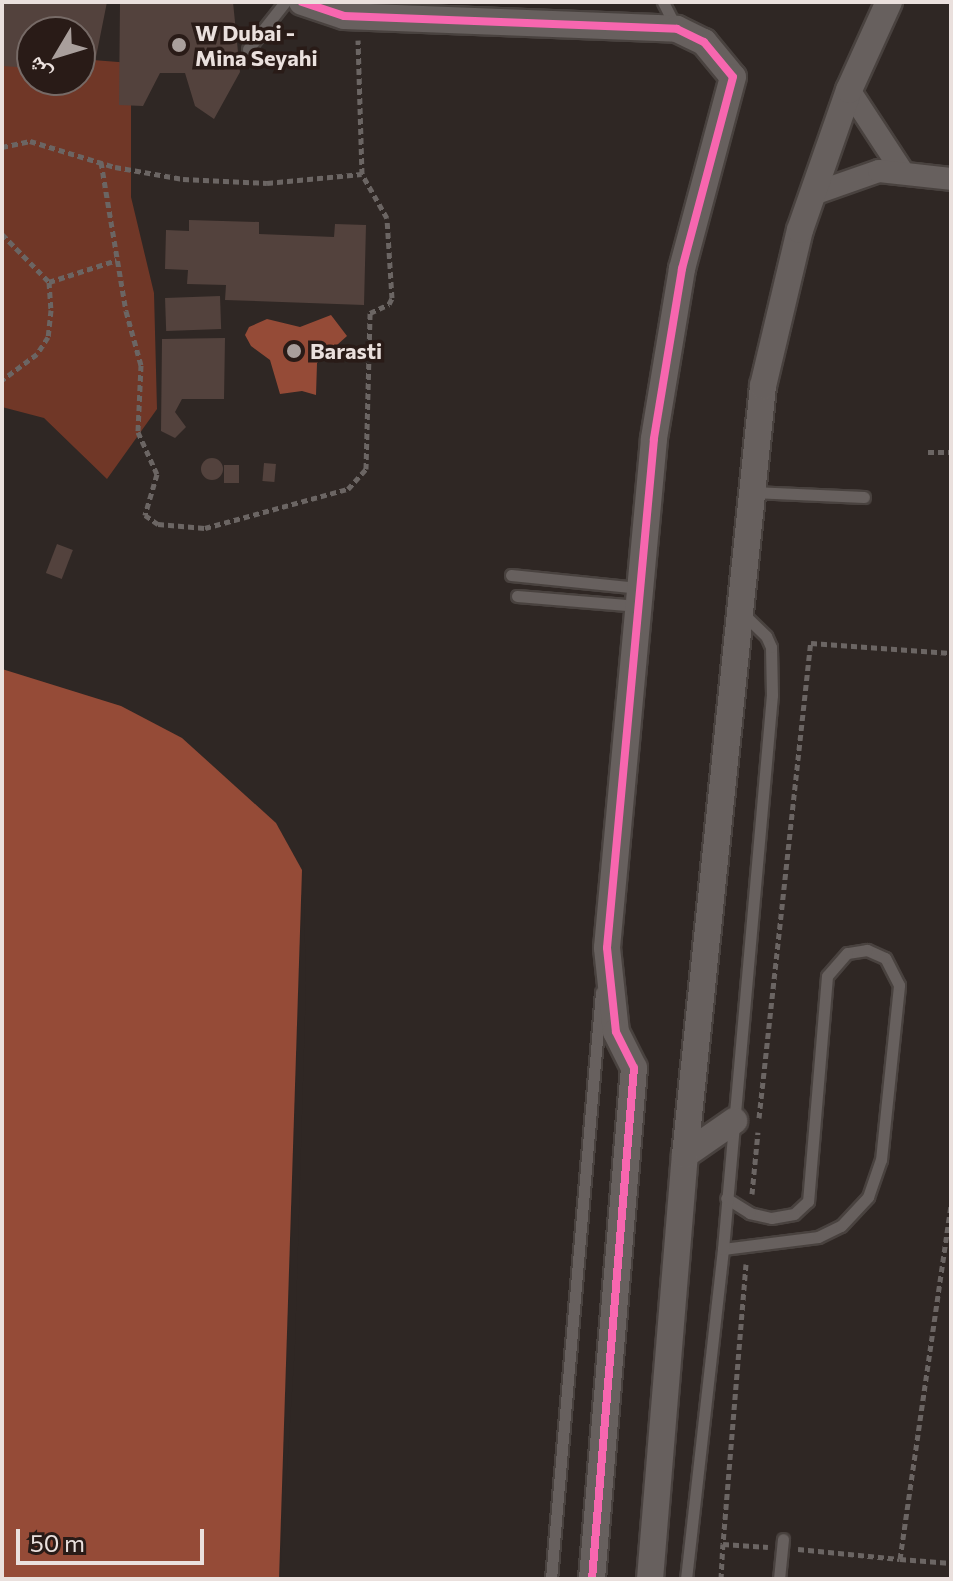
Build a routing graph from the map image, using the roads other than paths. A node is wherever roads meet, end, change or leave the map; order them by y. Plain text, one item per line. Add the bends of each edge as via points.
1 (285, 2) edge
2 (302, 2) edge
3 (663, 2) edge
4 (889, 2) edge
5 (421, 10) edge
6 (677, 29) junction
7 (248, 49) dead end
8 (849, 90) junction
9 (902, 171) junction
10 (951, 179) edge
11 (813, 194) junction
12 (751, 492) junction
13 (864, 497) dead end
14 (511, 575) dead end
15 (517, 596) dead end
16 (640, 597) junction
17 (742, 613) junction
18 (607, 948) junction
19 (734, 1121) junction
20 (685, 1155) junction
21 (726, 1198) junction
22 (723, 1249) junction
23 (783, 1539) dead end
24 (551, 1579) edge
25 (592, 1579) edge
26 (650, 1579) edge
27 (686, 1579) edge
28 (779, 1579) edge

1 - 7 lane
2 - 5 street via 330,14
3 - 6 lane
4 - 8 street
5 - 6 street
6 - 16 street via 704,42 733,77 682,269 666,354
8 - 9 street
8 - 11 street
9 - 10 street
9 - 11 street via 856,176
11 - 12 street via 771,343
12 - 13 lane
12 - 17 street
14 - 16 lane
15 - 16 lane
16 - 18 street
17 - 19 lane via 766,636 773,670
17 - 20 street
18 - 24 lane
18 - 25 street via 616,1032 634,1068
19 - 20 street
19 - 21 lane
20 - 26 street
21 - 22 lane
21 - 22 lane via 771,1218 794,1214 808,1201 827,976 847,953 867,950 885,958 899,985 881,1160 868,1197 841,1226 818,1237
22 - 27 lane
23 - 28 lane

